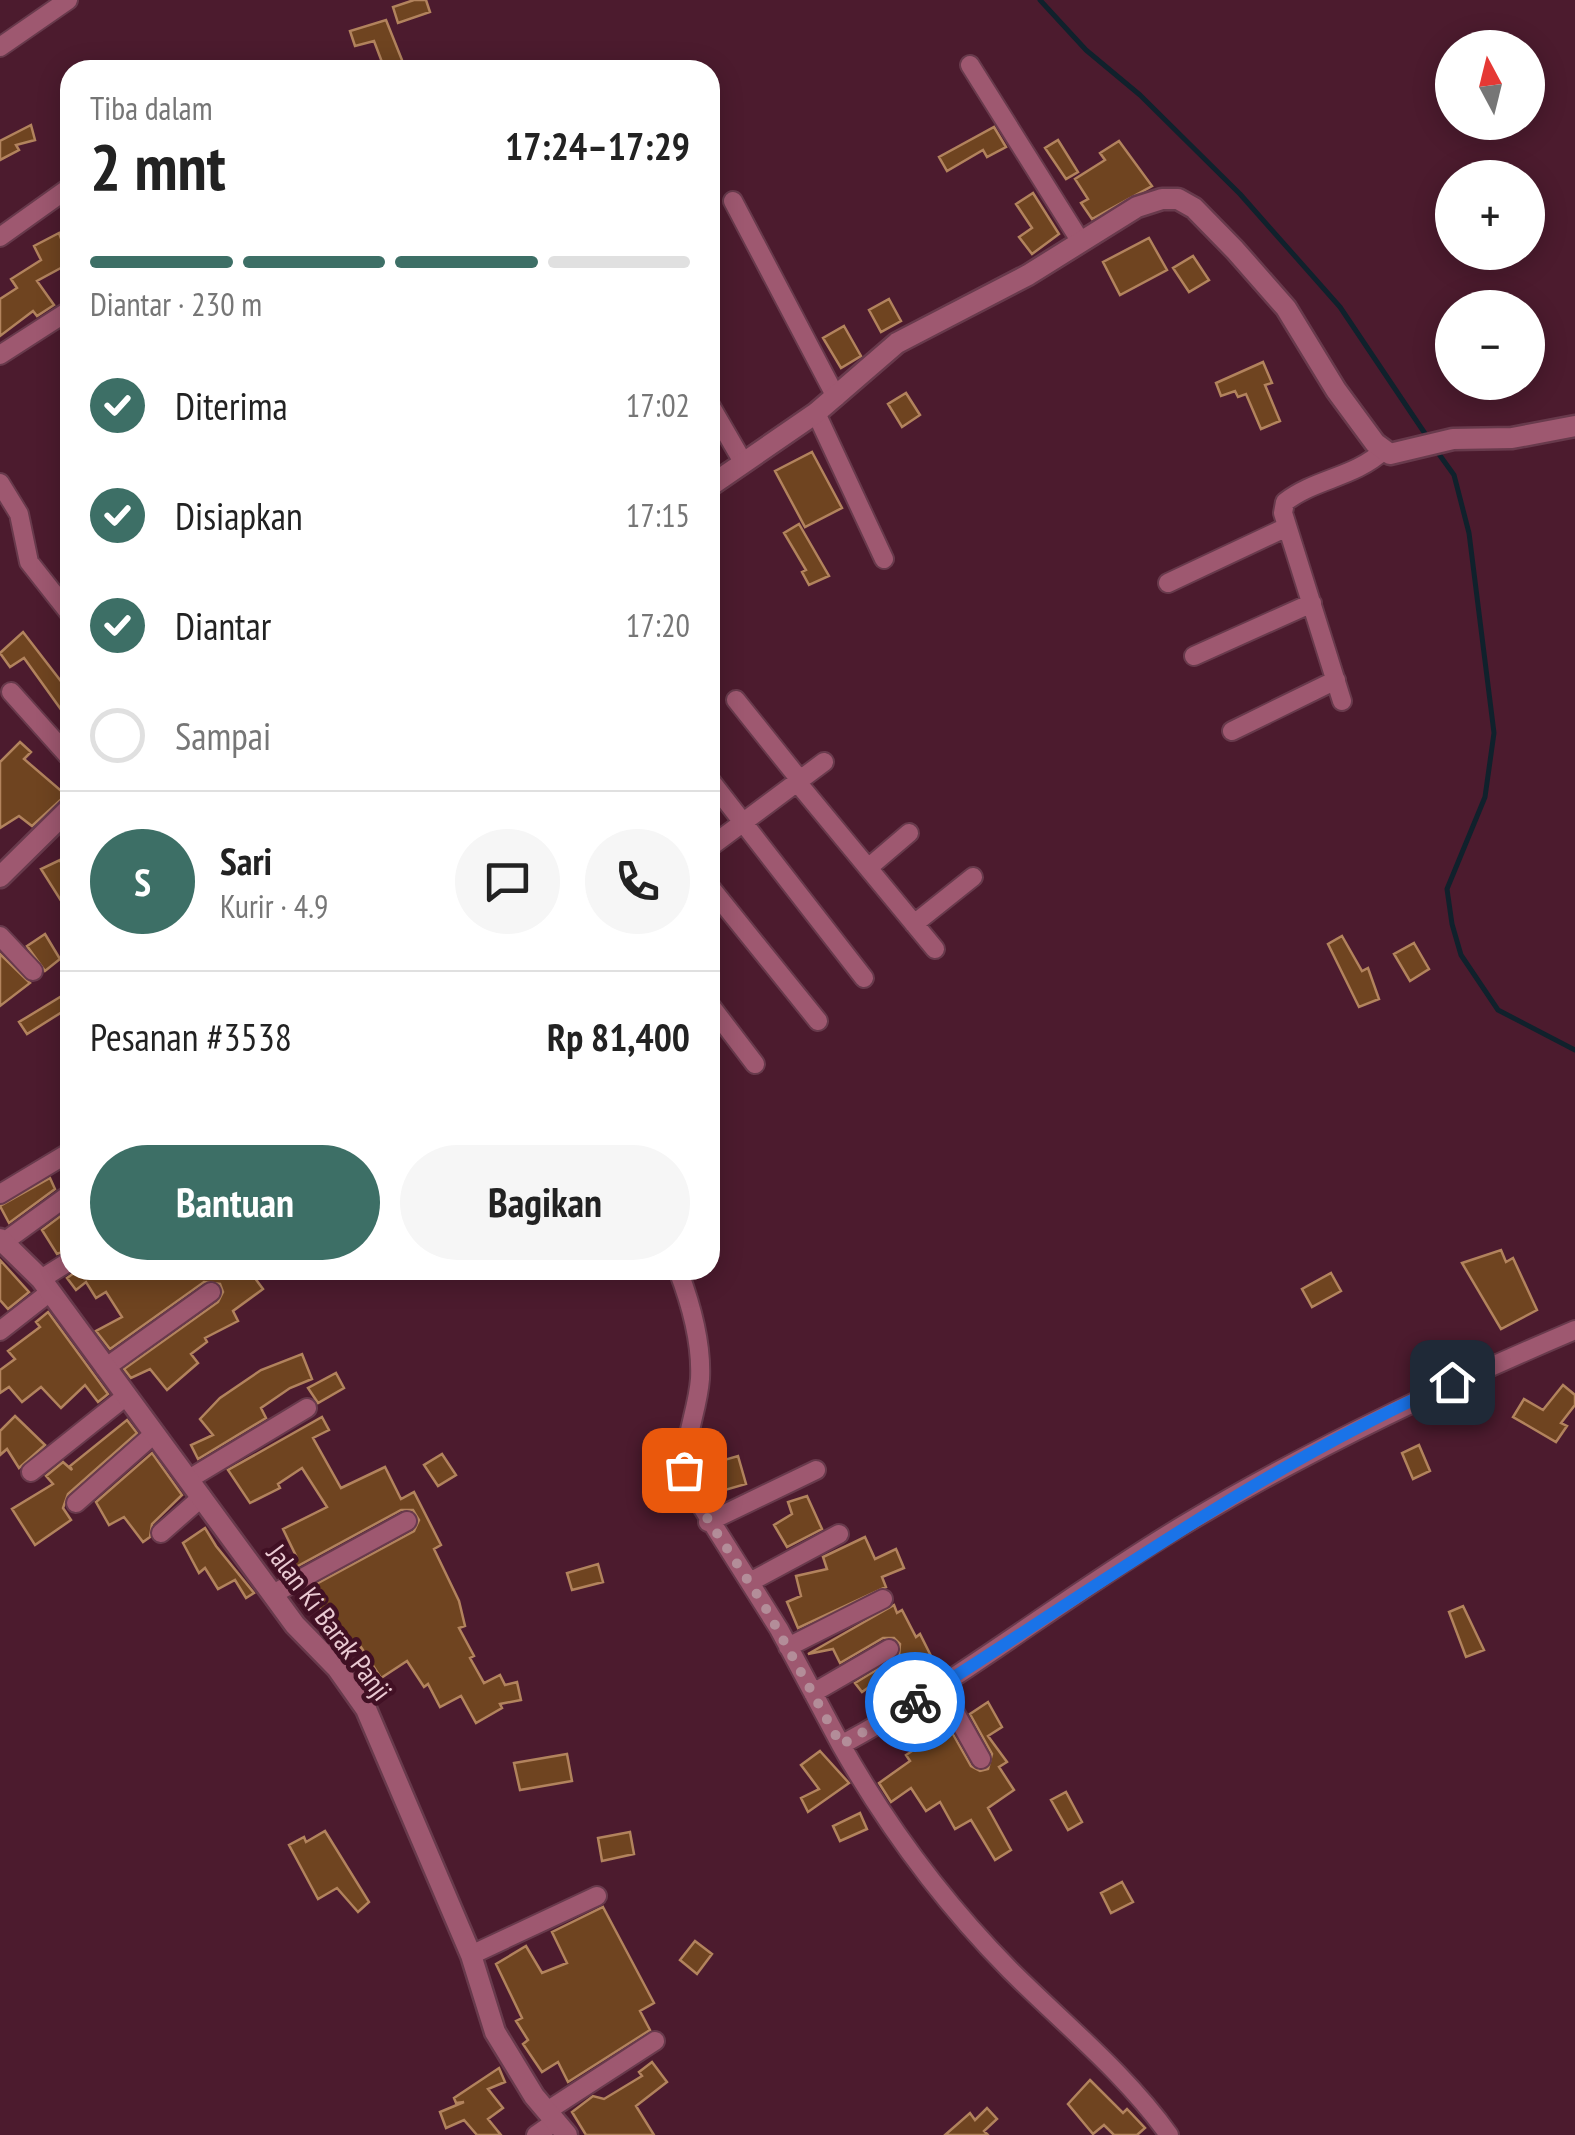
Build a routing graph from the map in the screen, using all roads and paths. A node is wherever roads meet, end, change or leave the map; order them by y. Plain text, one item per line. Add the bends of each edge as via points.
1 (68, 0) edge
2 (0, 47) edge
3 (970, 65) dead end
4 (60, 194) edge
5 (732, 200) dead end
6 (0, 236) edge
7 (1081, 242) junction
8 (60, 316) edge
9 (0, 355) edge
10 (836, 397) junction
11 (816, 412) junction
12 (720, 422) edge
13 (1575, 426) edge
14 (1384, 450) junction
15 (744, 462) junction
16 (720, 479) edge
17 (0, 482) edge
18 (1287, 526) junction
19 (884, 559) dead end
20 (1168, 583) dead end
21 (60, 601) edge
22 (1312, 603) junction
23 (1194, 656) dead end
24 (1336, 680) junction
25 (11, 692) dead end
26 (736, 700) dead end
27 (1342, 700) dead end
28 (1232, 732) dead end
29 (60, 747) edge
30 (824, 762) dead end
31 (798, 781) junction
32 (720, 792) edge
33 (60, 818) edge
34 (744, 822) junction
35 (909, 833) dead end
36 (720, 840) edge
37 (868, 868) junction
38 (0, 877) edge
39 (973, 877) dead end
40 (720, 899) edge
41 (914, 924) junction
42 (0, 936) edge
43 (935, 950) dead end
44 (32, 971) dead end
45 (864, 978) dead end
46 (720, 1018) edge
47 (818, 1021) dead end
48 (755, 1064) dead end
49 (60, 1158) edge
50 (0, 1194) edge
51 (60, 1201) edge
52 (2, 1241) edge
53 (60, 1271) edge
54 (681, 1280) edge
55 (46, 1285) junction
56 (211, 1292) dead end
57 (1575, 1330) edge
58 (0, 1332) edge
59 (105, 1368) junction
60 (125, 1397) junction
61 (307, 1408) dead end
62 (154, 1434) junction
63 (816, 1470) dead end
64 (31, 1472) dead end
65 (195, 1488) junction
66 (76, 1503) dead end
67 (408, 1521) dead end
68 (708, 1522) junction
69 (160, 1533) dead end
70 (839, 1534) dead end
71 (750, 1582) junction
72 (273, 1594) junction
73 (884, 1600) dead end
74 (788, 1647) junction
75 (889, 1648) dead end
76 (940, 1686) junction
77 (813, 1693) junction
78 (841, 1745) junction
79 (981, 1759) dead end
80 (598, 1896) dead end
81 (471, 1956) junction
82 (655, 2040) dead end
83 (557, 2122) edge
84 (536, 2135) edge
85 (1169, 2135) edge

1 - 2 street
3 - 7 street
4 - 6 street
5 - 10 street
7 - 10 street via 897,344
7 - 14 street via 1149,201 1178,199 1194,208 1286,308 1336,390
8 - 9 street
10 - 11 street
11 - 15 street
11 - 19 street
12 - 15 street
13 - 14 street via 1512,438 1454,439 1398,455
14 - 18 street via 1358,471 1285,502
15 - 16 street
17 - 21 street via 19,514 29,562
18 - 20 street
18 - 22 street
22 - 23 street
22 - 24 street
24 - 27 street
24 - 28 street
25 - 29 street
26 - 31 street
30 - 31 street
31 - 34 street
31 - 37 street
32 - 34 street
33 - 38 street
34 - 36 street
34 - 45 street
35 - 37 street
37 - 41 street
39 - 41 street
40 - 47 street
41 - 43 street
42 - 44 street
46 - 48 street
49 - 50 street
51 - 52 street
52 - 55 street, Jalan Ki Barak Panji
53 - 55 street
54 - 68 street via 700,1367 684,1470
55 - 58 street
55 - 59 street, Jalan Ki Barak Panji
56 - 59 street
57 - 76 street via 1355,1428 1188,1522
59 - 60 street, Jalan Ki Barak Panji
60 - 62 street, Jalan Ki Barak Panji
60 - 64 street
61 - 65 street
62 - 65 street, Jalan Ki Barak Panji
62 - 66 street
63 - 68 street
65 - 69 street
65 - 72 street, Jalan Ki Barak Panji
67 - 72 street
68 - 71 street
70 - 71 street
71 - 74 street
72 - 81 street, Jalan Ki Barak Panji via 366,1709
73 - 74 street
74 - 77 street
75 - 77 street
76 - 78 street
76 - 79 street
77 - 78 street
78 - 85 street via 901,1840 976,1933 1143,2098
80 - 81 street
81 - 83 street, Jalan Ki Barak Panji via 495,2032
82 - 83 street
83 - 84 street

